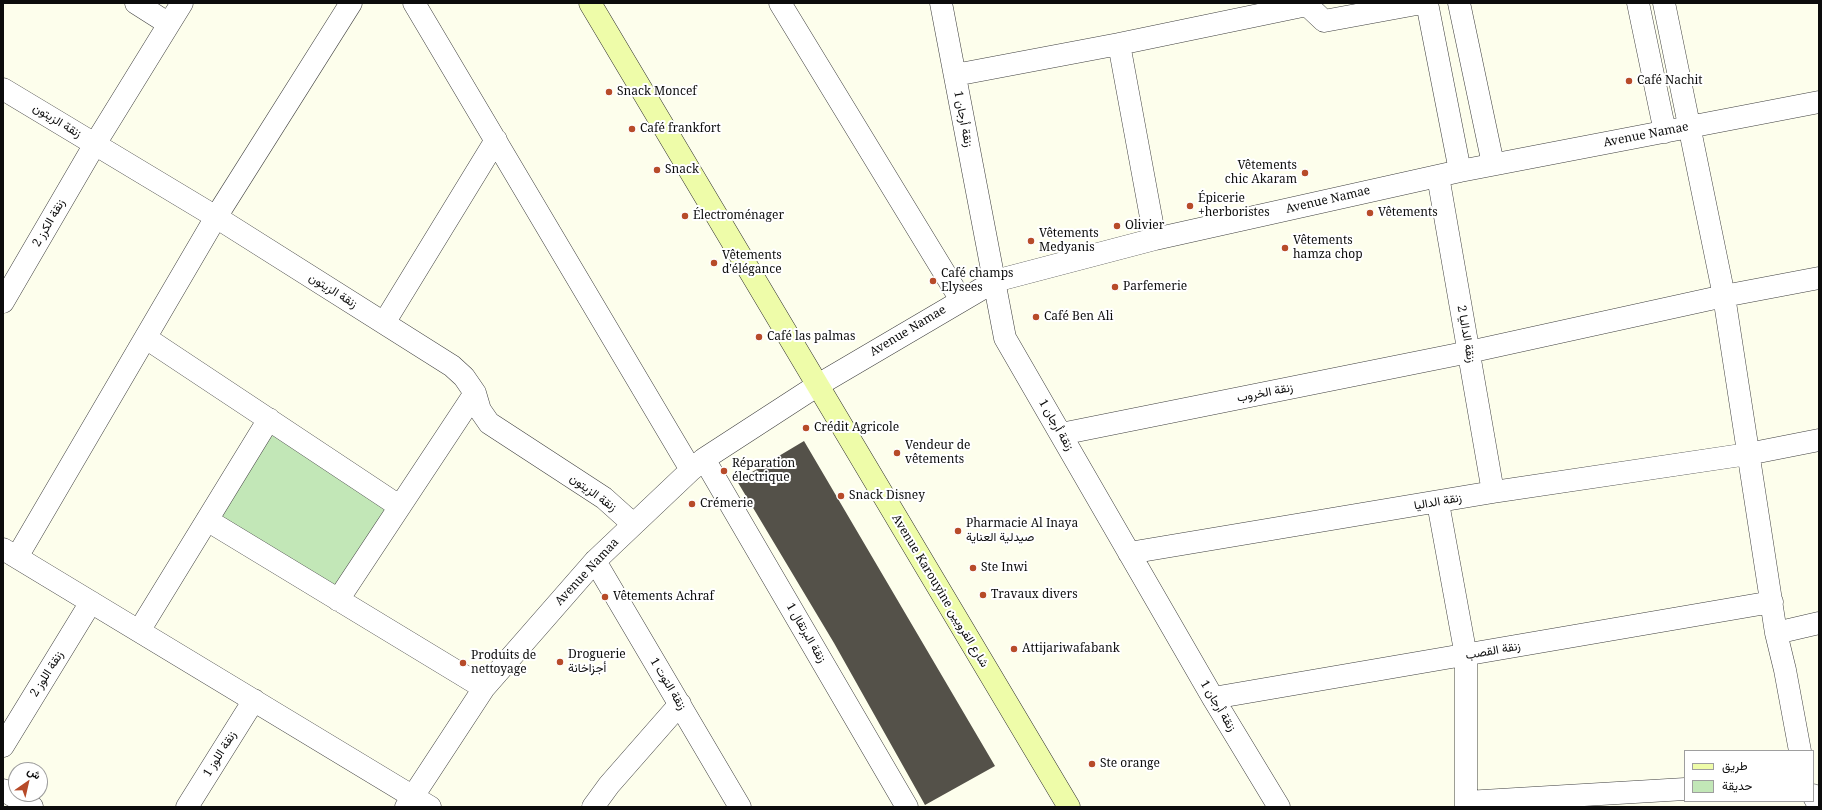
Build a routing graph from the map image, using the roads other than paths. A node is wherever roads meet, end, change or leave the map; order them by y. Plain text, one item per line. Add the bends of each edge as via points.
1 (136, 3) edge
2 (182, 3) edge
3 (351, 3) edge
4 (414, 3) edge
5 (590, 3) edge
6 (780, 3) edge
7 (941, 3) edge
8 (1422, 3) edge
9 (1427, 3) edge
10 (1459, 3) edge
11 (1638, 3) edge
12 (1664, 3) edge
13 (1307, 4) edge
14 (169, 24) junction
15 (1119, 44) junction
16 (955, 75) junction
17 (3, 89) edge
18 (1819, 102) edge
19 (1690, 126) junction
20 (1665, 132) junction
21 (496, 140) junction
22 (95, 144) junction
23 (1492, 164) junction
24 (1460, 171) junction
25 (1438, 176) junction
26 (216, 217) junction
27 (1155, 239) junction
28 (1819, 278) edge
29 (994, 281) junction
30 (1724, 296) junction
31 (961, 300) junction
32 (3, 302) edge
33 (384, 323) junction
34 (146, 338) junction
35 (1469, 352) junction
36 (818, 385) junction
37 (474, 393) junction
38 (269, 419) junction
39 (1061, 434) junction
40 (1819, 440) edge
41 (1748, 454) junction
42 (698, 465) junction
43 (1493, 492) junction
44 (1438, 503) junction
45 (399, 506) junction
46 (207, 520) junction
47 (633, 524) junction
48 (10, 553) edge
49 (1129, 553) junction
50 (595, 561) junction
51 (338, 600) junction
52 (92, 602) junction
53 (1772, 602) junction
54 (1819, 623) edge
55 (139, 631) junction
56 (1776, 633) junction
57 (1466, 656) junction
58 (484, 688) junction
59 (1213, 698) junction
60 (254, 700) junction
61 (680, 704) junction
62 (3, 746) edge
63 (1800, 750) edge
64 (3, 790) edge
65 (1684, 790) edge
66 (1814, 797) edge
67 (409, 801) edge
68 (1466, 805) edge
69 (1819, 806) edge
70 (32, 807) edge
71 (187, 807) edge
72 (430, 807) edge
73 (593, 807) edge
74 (740, 807) edge
75 (907, 807) edge
76 (1069, 807) edge
77 (1279, 807) edge

1 - 14 street
2 - 14 street, زنقة الكرز 2
3 - 26 street
4 - 21 street, زنقة البرتقال 1
5 - 36 street, Avenue Karouyine شارع القرويين
6 - 31 street
7 - 16 street, زنقة أرجان 1
8 - 13 street via 1324,22
9 - 24 street
10 - 23 street
11 - 20 street
12 - 19 street
13 - 15 street
14 - 22 street, زنقة الكرز 2
15 - 16 street
15 - 27 street
16 - 29 street, زنقة أرجان 1
17 - 22 street, زنقة الزيتون
18 - 19 street, Avenue Namae
19 - 20 street, Avenue Namae
19 - 30 street
20 - 23 street, Avenue Namae
21 - 33 street
21 - 42 street, زنقة البرتقال 1
22 - 26 street, زنقة الزيتون
22 - 32 street, زنقة الكرز 2
23 - 24 street, Avenue Namae
24 - 25 street, Avenue Namae
25 - 27 street, Avenue Namae
25 - 35 street, زنقة الداليا 2
26 - 33 street, زنقة الزيتون
26 - 34 street
27 - 29 street, Avenue Namae
28 - 30 street, زنقة الخروب
29 - 31 street, Avenue Namae
29 - 39 street, زنقة أرجان 1 via 1005,338
30 - 35 street, زنقة الخروب
30 - 41 street
31 - 36 street, Avenue Namae
33 - 37 street, زنقة الزيتون via 452,366 464,377
34 - 38 street
34 - 48 street
35 - 39 street, زنقة الخروب
35 - 43 street, زنقة الداليا 2
36 - 42 street, Avenue Namaa
36 - 76 street, Avenue Karouyine شارع القرويين
37 - 45 street
37 - 47 street, زنقة الزيتون via 480,410 489,423 604,498
38 - 45 street
38 - 46 street
39 - 49 street, زنقة أرجان 1
40 - 41 street, زنقة الداليا
41 - 43 street, زنقة الداليا
41 - 53 street
42 - 47 street, Avenue Namaa
42 - 75 street, زنقة البرتقال 1
43 - 44 street, زنقة الداليا
44 - 49 street, زنقة الداليا
44 - 57 street
45 - 51 street
46 - 51 street
46 - 55 street
47 - 50 street, Avenue Namaa
48 - 52 street
49 - 59 street, زنقة أرجان 1
50 - 58 street, Avenue Namaa
50 - 61 street, زنقة التوت 1
51 - 58 street
52 - 55 street
52 - 62 street, زنقة اللوز 2
53 - 56 street
53 - 57 street, زنقة القصب
54 - 56 street
55 - 60 street
56 - 63 street
57 - 59 street, زنقة القصب
57 - 68 street
58 - 67 street, Avenue Namaa
59 - 77 street, زنقة أرجان 1
60 - 67 street
60 - 71 street, زنقة اللوز 1
61 - 73 street
61 - 74 street, زنقة التوت 1
64 - 70 street
65 - 68 street
66 - 69 street
67 - 72 street

